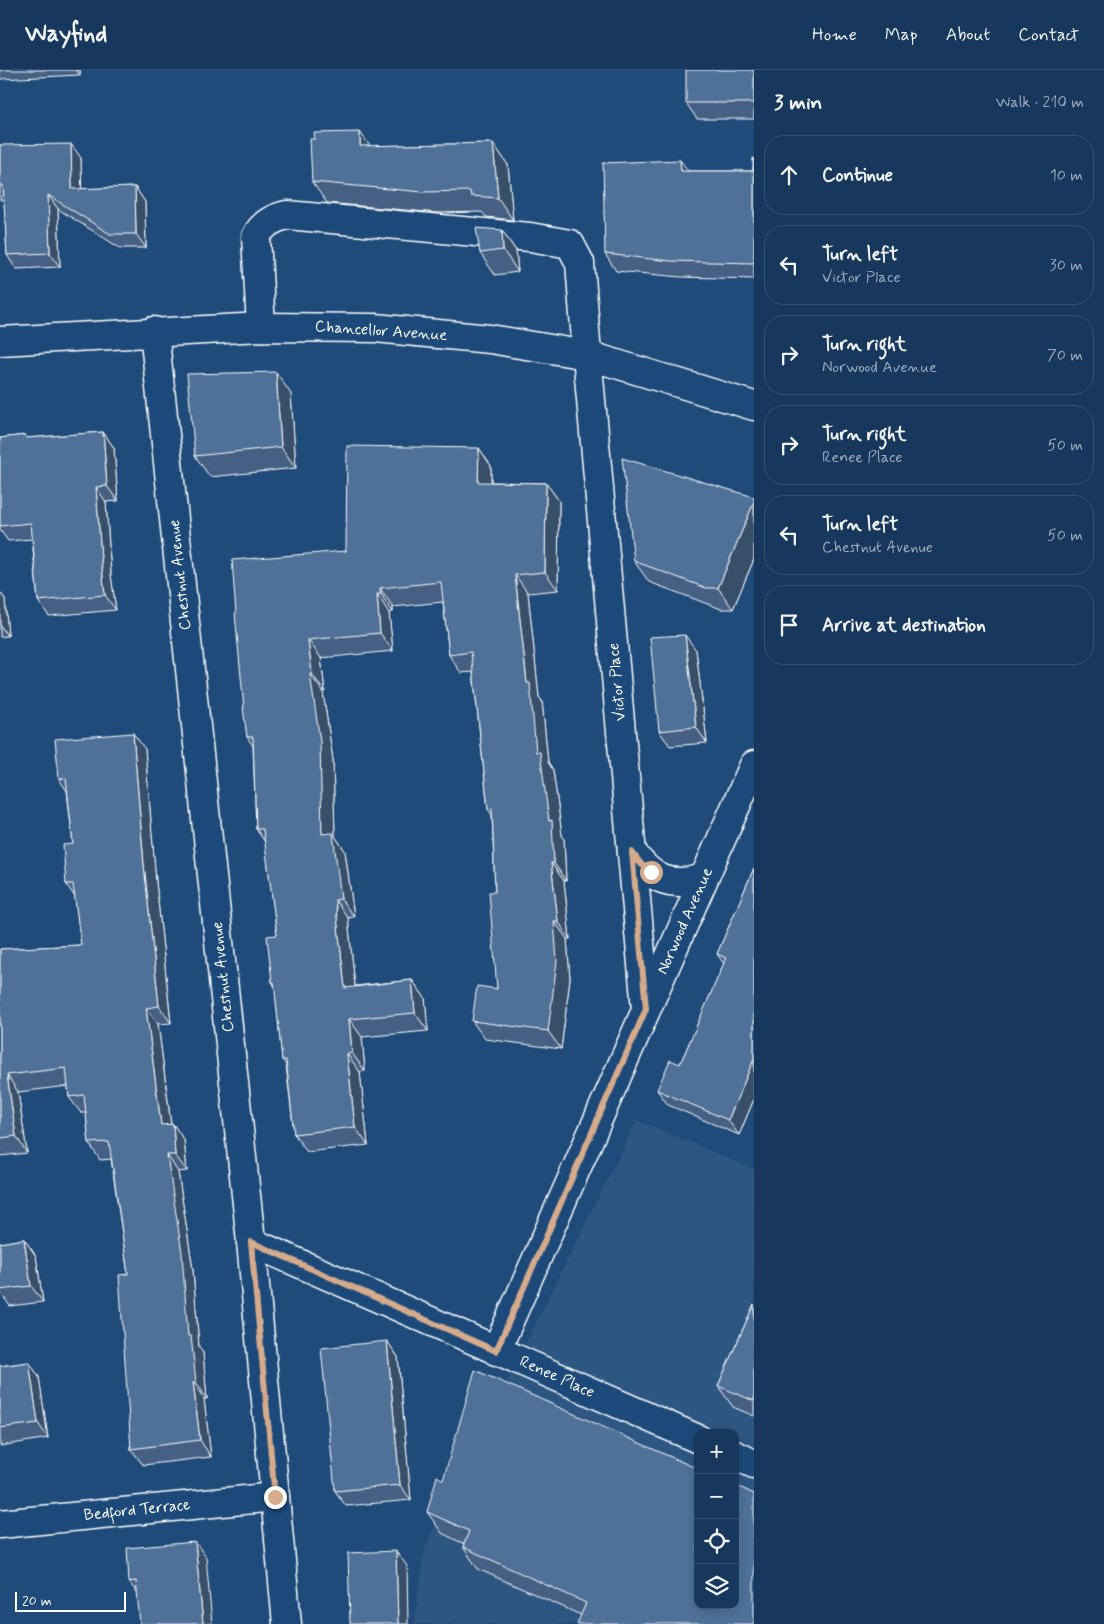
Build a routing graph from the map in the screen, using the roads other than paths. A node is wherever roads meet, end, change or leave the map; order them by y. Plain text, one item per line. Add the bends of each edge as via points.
1 (261, 326) junction
2 (154, 332) junction
3 (0, 341) edge
4 (587, 355) junction
5 (754, 406) edge
6 (754, 766) edge
7 (632, 852) junction
8 (704, 878) junction
9 (646, 1009) junction
10 (251, 1242) junction
11 (496, 1351) junction
12 (694, 1437) edge
13 (739, 1457) edge
14 (754, 1464) edge
15 (275, 1497) junction
16 (0, 1524) edge
17 (287, 1624) edge

1 - 2 street, Chancellor Avenue
1 - 4 street, Chancellor Avenue via 375,328 490,339
1 - 4 street, Victor Place via 256,237 261,227 287,214 530,237 570,244 580,263
2 - 3 street, Chancellor Avenue
2 - 10 street, Chestnut Avenue
4 - 5 street, Chancellor Avenue
4 - 7 street, Victor Place
6 - 8 street, Norwood Avenue
7 - 8 street via 641,864 662,879 688,883
7 - 9 street, Victor Place
8 - 9 street, Norwood Avenue
9 - 11 street, Norwood Avenue
10 - 11 street, Renee Place
10 - 15 street, Chestnut Avenue
11 - 12 street, Renee Place
13 - 14 street
15 - 16 street, Bedford Terrace
15 - 17 street, Chestnut Avenue

